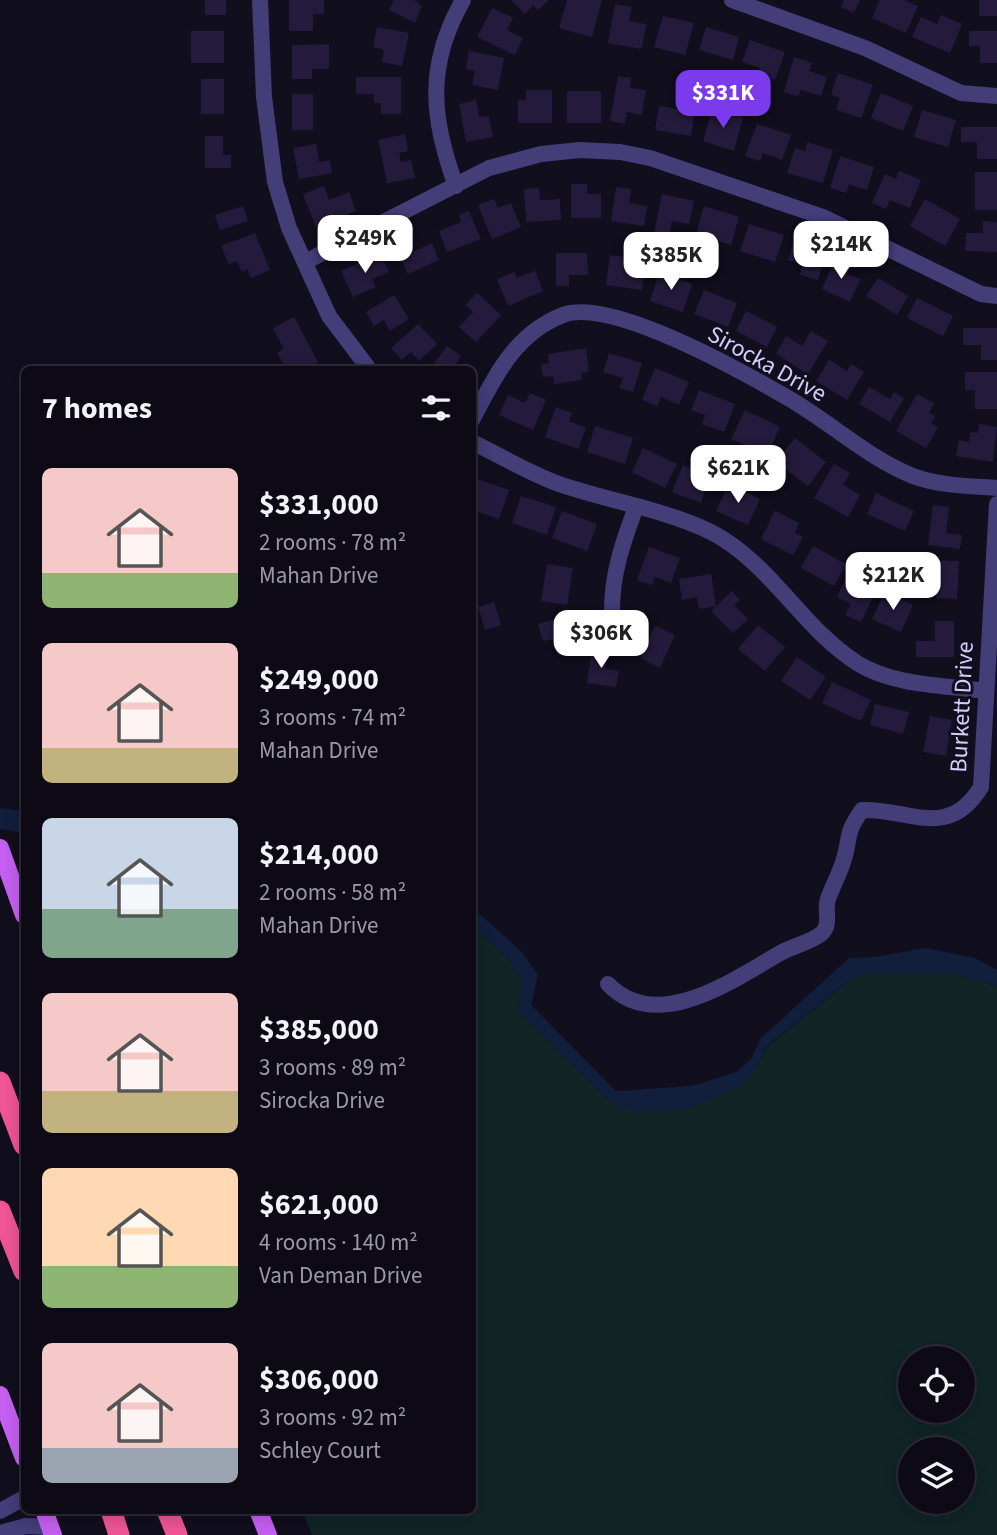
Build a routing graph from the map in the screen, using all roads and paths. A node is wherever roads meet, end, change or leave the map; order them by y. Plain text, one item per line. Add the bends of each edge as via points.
1 (260, 0) edge
2 (463, 0) edge
3 (732, 0) edge
4 (997, 96) edge
5 (456, 186) junction
6 (305, 262) junction
7 (997, 296) edge
8 (367, 366) edge
9 (476, 413) edge
10 (476, 444) edge
11 (997, 488) edge
12 (997, 504) edge
13 (636, 507) junction
14 (612, 610) dead end
15 (986, 691) junction
16 (0, 848) edge
17 (0, 893) edge
18 (21, 907) edge
19 (21, 918) edge
20 (608, 984) dead end
21 (0, 1082) edge
22 (21, 1137) edge
23 (0, 1211) edge
24 (21, 1264) edge
25 (0, 1395) edge
26 (21, 1450) edge
27 (21, 1500) edge
28 (0, 1511) edge
29 (112, 1514) edge
30 (169, 1514) edge
31 (260, 1514) edge
32 (49, 1524) edge
33 (0, 1534) edge
34 (119, 1535) edge
35 (177, 1535) edge
36 (268, 1535) edge

1 - 6 street via 264,97 275,183
2 - 5 street via 442,47 434,92 441,146
3 - 4 street via 865,48 961,93
5 - 6 street
5 - 7 street via 518,158 580,150 650,158 823,217 981,294
6 - 8 street via 329,316
9 - 11 street, Sirocka Drive via 515,346 575,312 634,323 681,342 788,398 913,476 944,484
10 - 13 street via 556,483
12 - 15 street, Burkett Drive
13 - 14 street via 615,570
13 - 15 street via 708,531 737,547 809,622 856,662 892,678
15 - 20 street, Burkett Drive via 981,787 972,802 953,815 932,819 862,810 845,841 845,856 827,901 827,924 820,934 701,994 662,1007 638,1004 618,995
16 - 18 main road
17 - 19 main road
21 - 22 highway
23 - 24 highway
25 - 26 main road
27 - 28 street
29 - 34 highway
30 - 35 highway
31 - 36 main road
32 - 33 street

